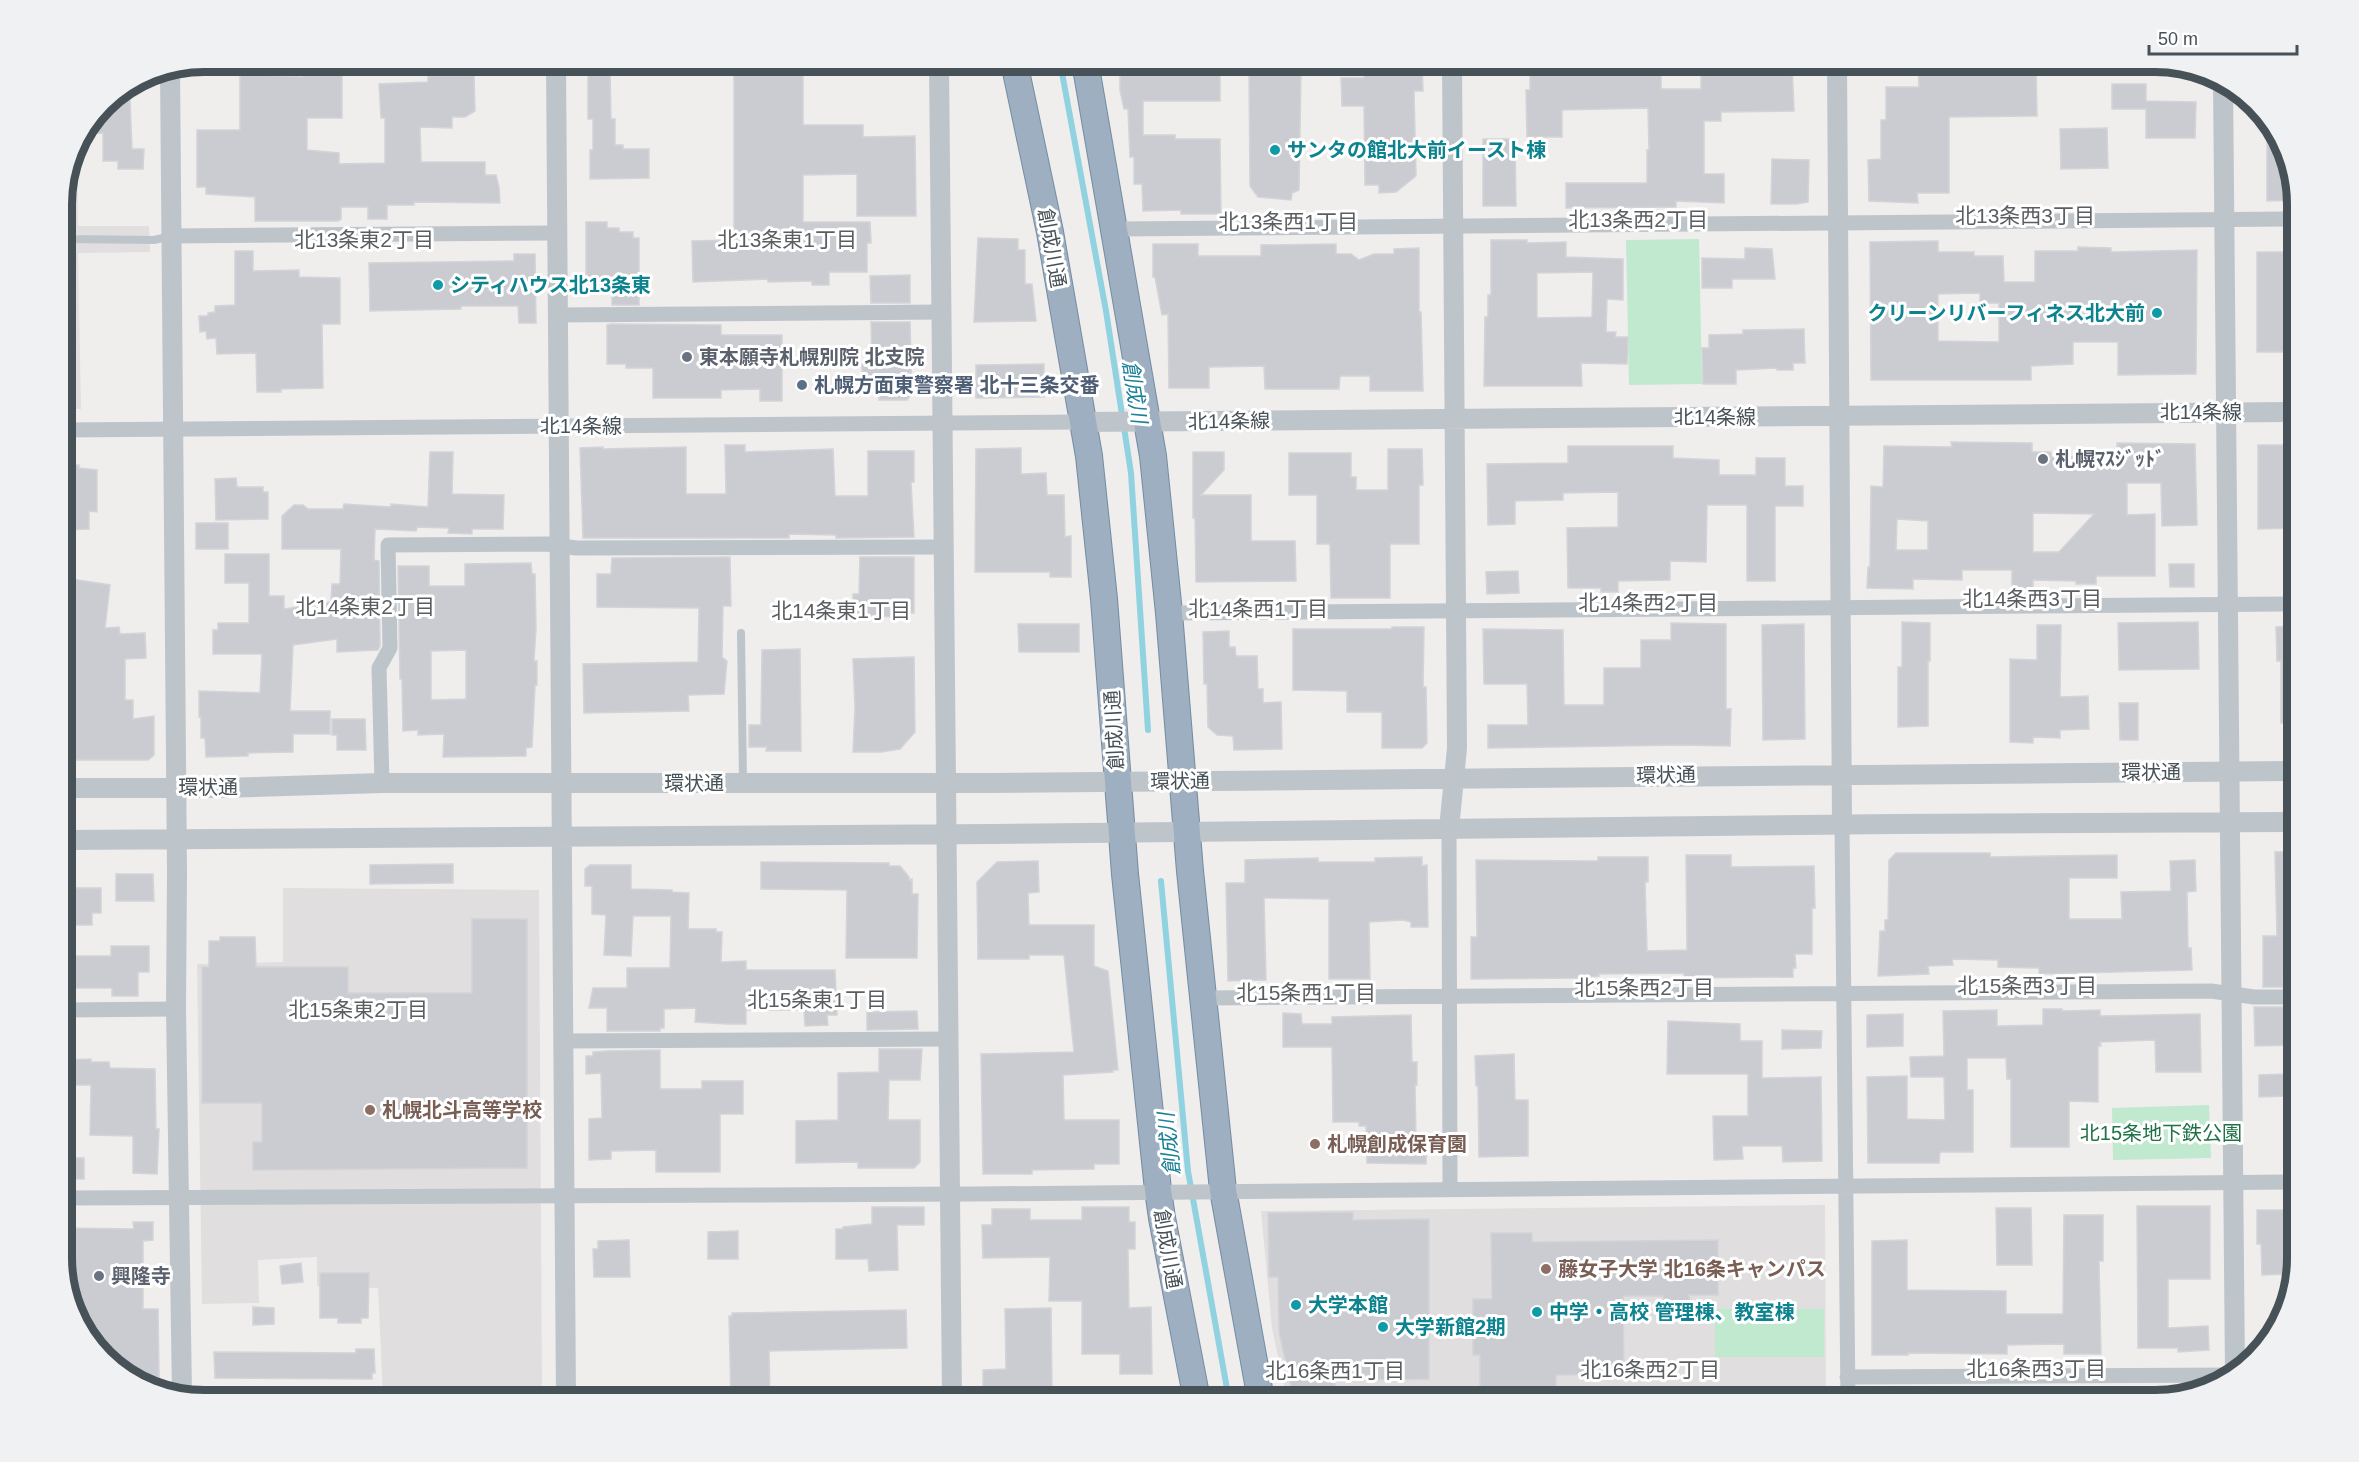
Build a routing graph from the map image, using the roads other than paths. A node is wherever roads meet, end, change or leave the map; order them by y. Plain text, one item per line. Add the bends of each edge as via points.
1 (556, 72) edge
2 (939, 72) edge
3 (1016, 72) edge
4 (1086, 72) edge
5 (1452, 72) edge
6 (1837, 72) edge
7 (170, 76) edge
8 (2223, 91) edge
9 (2287, 219) edge
10 (2224, 220) junction
11 (1839, 223) junction
12 (1452, 226) junction
13 (1115, 229) junction
14 (556, 233) junction
15 (171, 236) junction
16 (72, 239) edge
17 (942, 312) junction
18 (558, 315) junction
19 (2225, 412) junction
20 (2287, 412) edge
21 (1839, 415) junction
22 (1454, 418) junction
23 (1092, 422) junction
24 (1140, 422) junction
25 (942, 423) junction
26 (557, 426) junction
27 (72, 430) edge
28 (172, 430) junction
29 (559, 545) junction
30 (944, 547) junction
31 (2227, 604) junction
32 (2287, 604) edge
33 (1842, 608) junction
34 (1456, 611) junction
35 (1169, 613) junction
36 (741, 633) dead end
37 (2229, 771) junction
38 (2287, 771) edge
39 (1843, 774) junction
40 (1455, 777) junction
41 (1183, 781) junction
42 (948, 782) junction
43 (1117, 782) junction
44 (382, 783) junction
45 (561, 783) junction
46 (743, 783) junction
47 (175, 787) junction
48 (72, 788) edge
49 (2229, 822) junction
50 (2287, 822) edge
51 (1842, 825) junction
52 (1449, 829) junction
53 (1121, 832) junction
54 (1187, 832) junction
55 (948, 834) junction
56 (562, 837) junction
57 (176, 838) junction
58 (72, 840) edge
59 (1844, 992) junction
60 (2232, 994) junction
61 (1449, 997) junction
62 (2287, 997) edge
63 (1203, 998) junction
64 (176, 1009) junction
65 (72, 1010) edge
66 (950, 1039) junction
67 (563, 1041) junction
68 (2287, 1182) edge
69 (2233, 1183) junction
70 (1845, 1186) junction
71 (1450, 1189) junction
72 (1166, 1190) junction
73 (1214, 1190) junction
74 (950, 1193) junction
75 (564, 1195) junction
76 (178, 1196) junction
77 (72, 1197) edge
78 (2234, 1364) edge
79 (2217, 1374) edge
80 (1847, 1377) junction
81 (177, 1387) edge
82 (566, 1390) edge
83 (952, 1390) edge
84 (1195, 1390) edge
85 (1259, 1390) edge
86 (1848, 1390) edge

1 - 14 street
2 - 17 street
3 - 23 highway, 創成川通
4 - 13 highway
5 - 12 street
6 - 11 street
7 - 15 street
8 - 10 street
9 - 10 street
10 - 11 street
10 - 19 street
11 - 12 street
11 - 21 street
12 - 13 street
12 - 22 street
13 - 24 highway
14 - 15 street
14 - 18 street
15 - 16 lane via 154,240
15 - 28 street
17 - 18 street
17 - 25 street
18 - 26 street
19 - 20 street, 北14条線
19 - 21 street, 北14条線
19 - 31 street
21 - 22 street, 北14条線
21 - 33 street
22 - 24 street, 北14条線
22 - 34 street
23 - 24 street, 北14条線
23 - 25 street, 北14条線
23 - 43 highway, 創成川通 via 1089,456
24 - 35 highway
25 - 26 street, 北14条線
25 - 30 street
26 - 28 street, 北14条線
26 - 29 street
27 - 28 street, 北14条線
28 - 47 street
29 - 30 street via 576,549
29 - 44 street via 388,545 390,648 379,668
29 - 45 street
30 - 42 street
31 - 32 street
31 - 33 street
31 - 37 street
33 - 34 street
33 - 39 street
34 - 35 street
34 - 40 street
35 - 41 highway
36 - 46 lane
37 - 38 street, 環状通
37 - 39 street, 環状通
37 - 49 street
39 - 40 street, 環状通
39 - 51 street
40 - 41 street, 環状通
40 - 52 street
41 - 43 street, 環状通
41 - 54 highway
42 - 43 street, 環状通
42 - 46 street, 環状通
42 - 55 street
43 - 53 highway, 創成川通
44 - 45 street, 環状通
44 - 47 street, 環状通
45 - 46 street, 環状通
45 - 56 street
47 - 48 street, 環状通
47 - 57 street
49 - 50 street
49 - 51 street
49 - 60 street
51 - 52 street
51 - 59 street
52 - 54 street
52 - 61 street
53 - 54 street
53 - 55 street
53 - 72 highway, 創成川通
54 - 63 highway
55 - 56 street
55 - 66 street
56 - 57 street
56 - 67 street
57 - 58 street
57 - 64 street
59 - 60 street
59 - 61 street
59 - 70 street
60 - 62 street
60 - 69 street
61 - 63 street
61 - 71 street
63 - 73 highway
64 - 65 street
64 - 76 street
66 - 67 street
66 - 74 street
67 - 75 street
68 - 69 street
69 - 70 street
69 - 78 street
70 - 71 street
70 - 80 street
71 - 73 street
72 - 73 street
72 - 74 street
72 - 84 highway, 創成川通 via 1162,1218
73 - 85 highway
74 - 75 street
74 - 83 street
75 - 76 street
75 - 82 street
76 - 77 street
76 - 81 street
79 - 80 street
80 - 86 street

